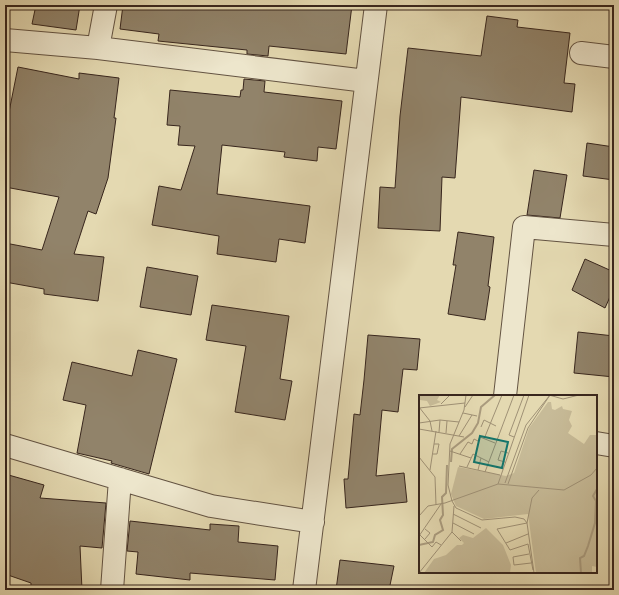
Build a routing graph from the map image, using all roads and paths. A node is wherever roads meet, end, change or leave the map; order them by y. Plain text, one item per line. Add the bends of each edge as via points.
1 (106, 5) edge
2 (376, 5) edge
3 (5, 40) edge
4 (98, 48) junction
5 (581, 53) dead end
6 (614, 57) edge
7 (366, 81) junction
8 (614, 235) edge
9 (505, 395) edge
10 (597, 443) edge
11 (5, 444) edge
12 (614, 446) edge
13 (120, 479) junction
14 (313, 522) junction
15 (112, 590) edge
16 (304, 590) edge

1 - 4 street
2 - 7 street
3 - 4 street
4 - 7 street
5 - 6 street
7 - 14 street
8 - 9 street via 524,227
10 - 12 street
11 - 13 street
13 - 14 street via 212,506
13 - 15 street
14 - 16 street

